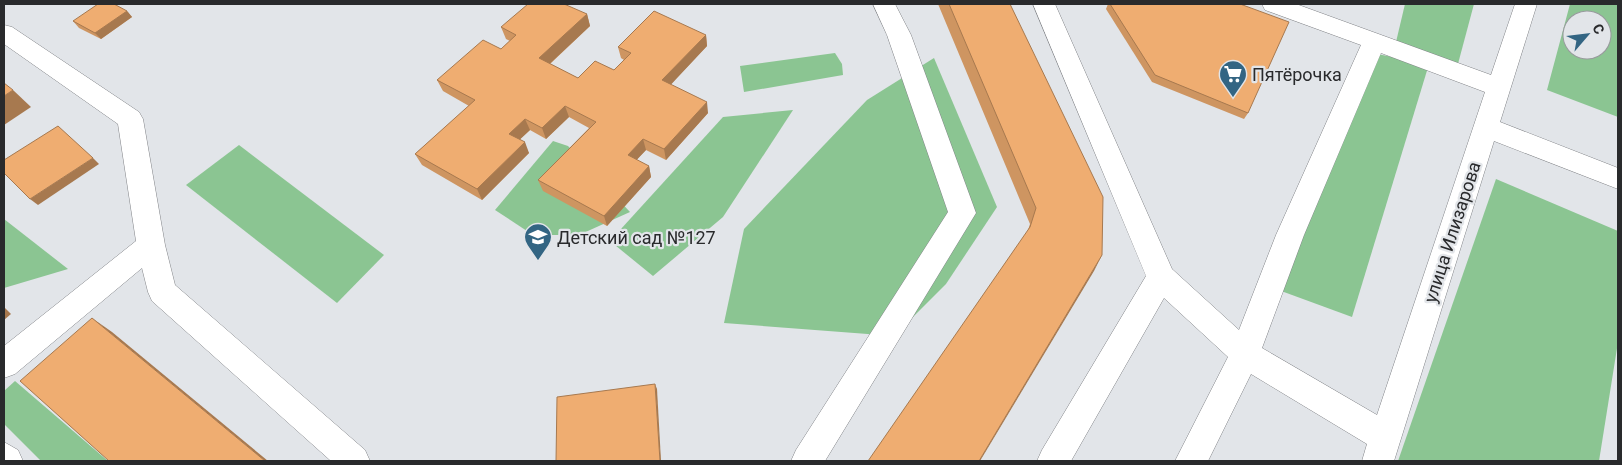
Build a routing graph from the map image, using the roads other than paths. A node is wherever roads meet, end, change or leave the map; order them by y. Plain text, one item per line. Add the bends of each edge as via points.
1 (884, 4) edge
2 (1044, 4) edge
3 (1526, 4) edge
4 (1286, 6) edge
5 (4, 33) edge
6 (1374, 42) junction
7 (1499, 87) junction
8 (1486, 127) junction
9 (1618, 179) edge
10 (151, 245) junction
11 (1161, 277) junction
12 (1245, 354) junction
13 (4, 364) edge
14 (1382, 450) edge
15 (4, 458) edge
16 (7, 461) edge
17 (354, 461) edge
18 (807, 461) edge
19 (1053, 461) edge
20 (1191, 461) edge

1 - 18 street via 899,35 962,213
2 - 11 street
3 - 7 street, улица Илизарова
4 - 6 street
5 - 10 street via 130,119
6 - 7 street
6 - 12 street via 1290,235
7 - 8 street, улица Илизарова
8 - 9 street
8 - 14 street, улица Илизарова
10 - 13 street
10 - 17 street via 162,292
11 - 12 street
11 - 19 street
12 - 14 street
12 - 20 street
15 - 16 street

